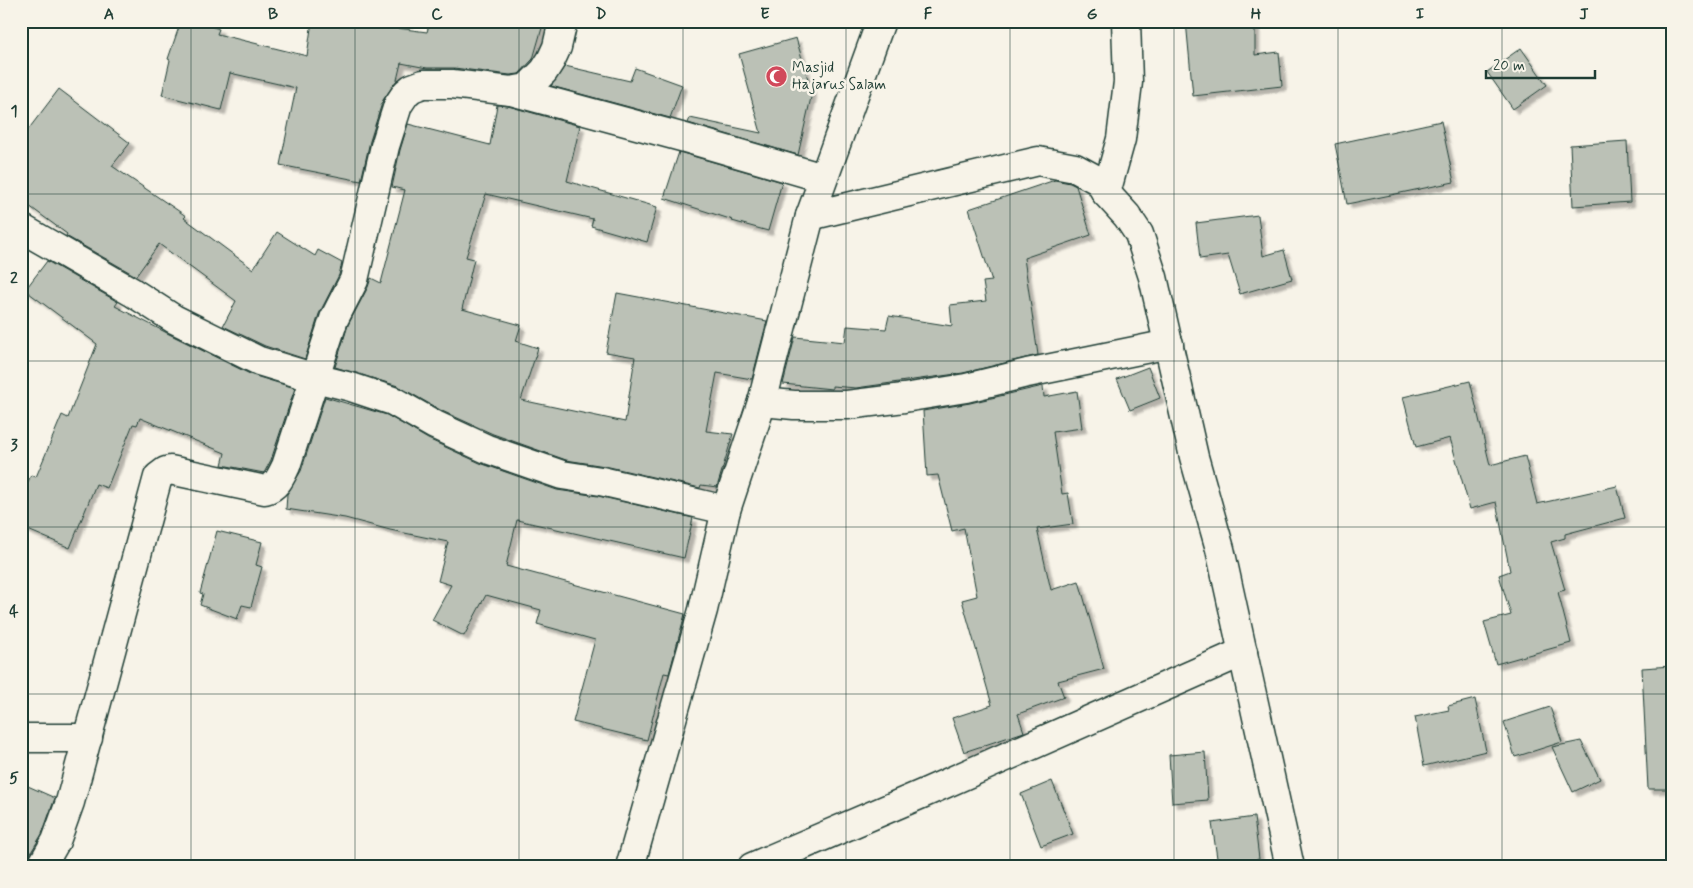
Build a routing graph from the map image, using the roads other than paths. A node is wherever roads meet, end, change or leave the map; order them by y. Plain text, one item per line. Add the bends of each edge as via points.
1 (562, 21) edge
2 (881, 21) edge
3 (1126, 21) edge
4 (511, 91) junction
5 (823, 178) junction
6 (1106, 193) junction
7 (810, 216) junction
8 (21, 228) edge
9 (1169, 344) junction
10 (315, 378) junction
11 (762, 402) junction
12 (726, 510) junction
13 (1243, 652) junction
14 (21, 738) edge
15 (88, 738) junction
16 (41, 867) edge
17 (630, 867) edge
18 (752, 867) edge
19 (1290, 867) edge

1 - 4 street via 557,46 544,71 527,88
2 - 5 street
3 - 6 street via 1126,101 1121,138
4 - 5 street
4 - 10 street via 432,83 412,88 402,99 385,146 354,280 334,319
5 - 7 street
6 - 7 street via 1099,181 1075,168 1038,161
6 - 9 street via 1139,234
7 - 11 street
8 - 10 street via 174,319 259,361
9 - 11 street via 966,388 904,398 847,405
9 - 13 street
10 - 12 street via 393,402 487,449 562,475
10 - 15 street via 286,466 272,487 265,490 170,470 158,477
11 - 12 street
12 - 17 street via 703,610
13 - 18 street
13 - 19 street
14 - 15 street
15 - 16 street via 63,826

